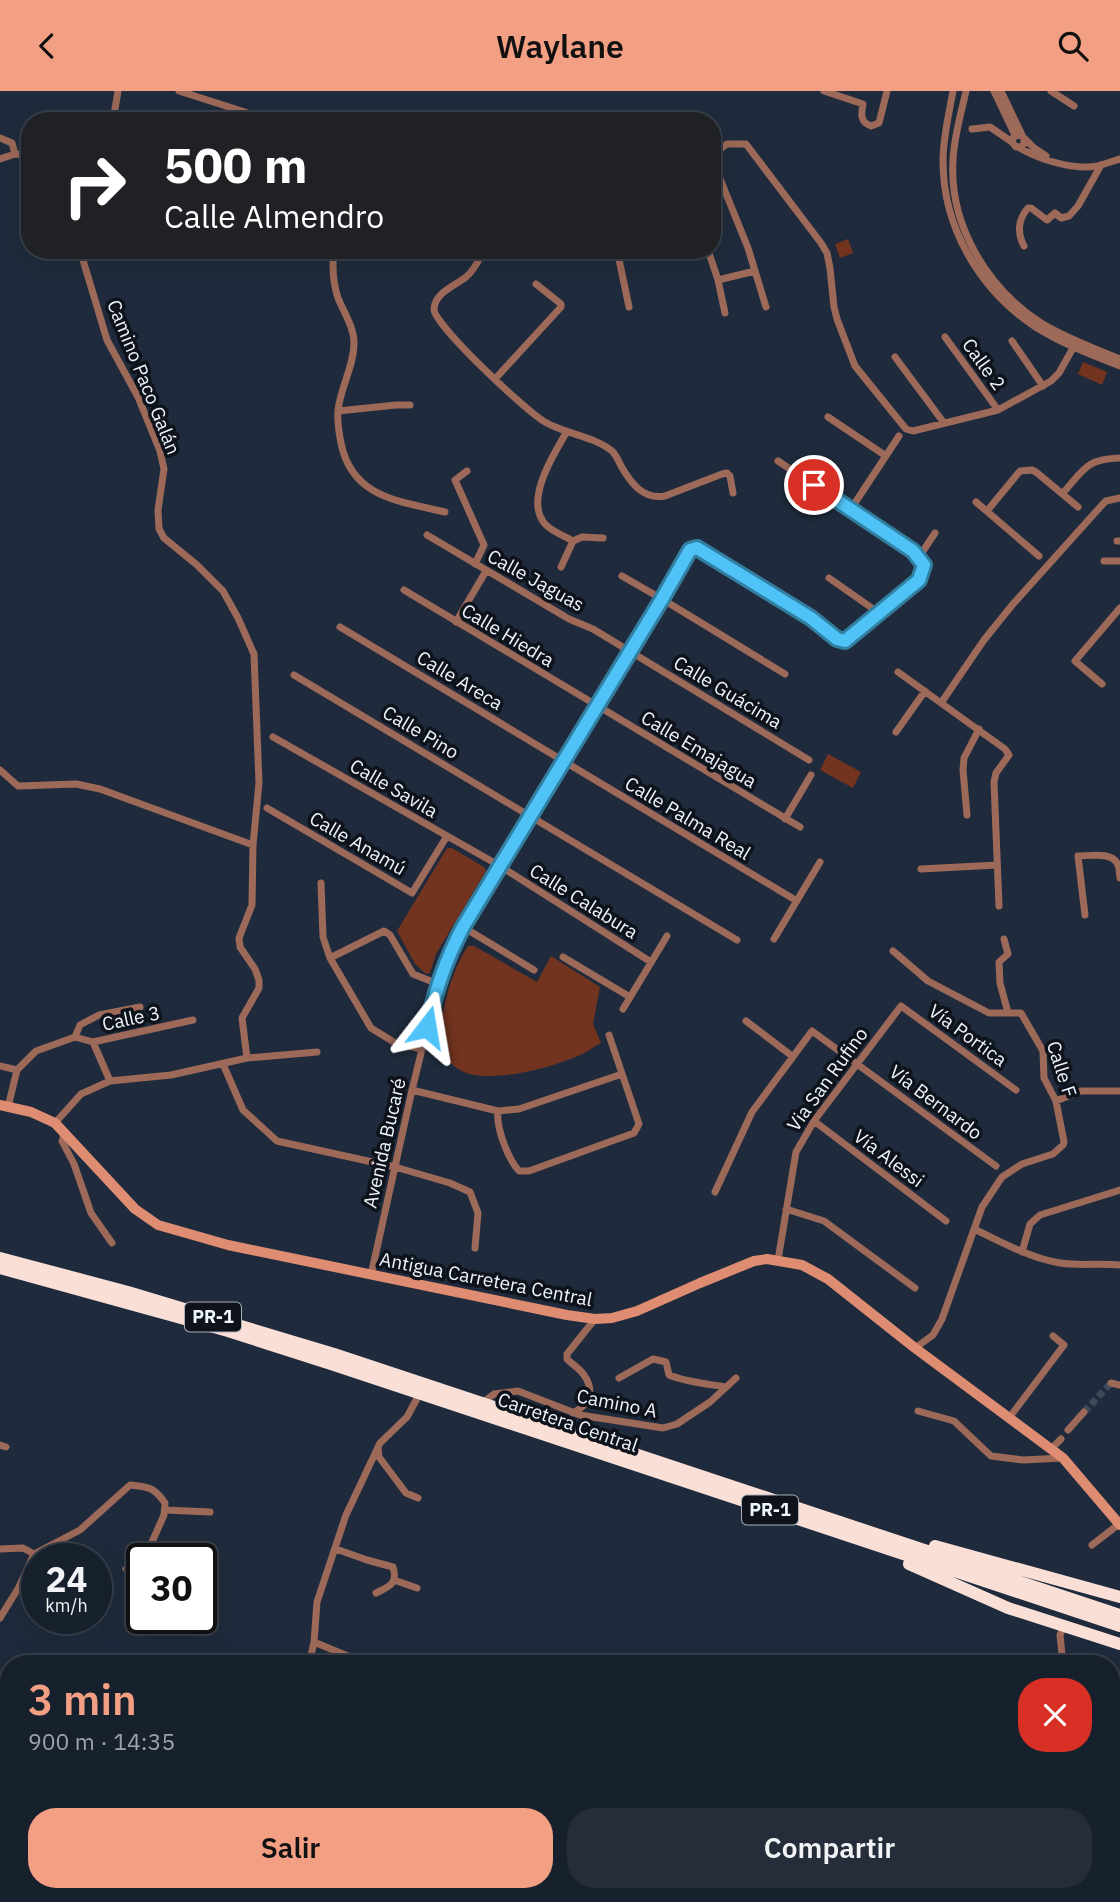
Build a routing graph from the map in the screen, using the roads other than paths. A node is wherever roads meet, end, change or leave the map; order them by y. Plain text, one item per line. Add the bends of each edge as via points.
1 (118, 91) edge
2 (179, 91) edge
3 (824, 91) edge
4 (887, 91) edge
5 (953, 91) edge
6 (966, 91) edge
7 (994, 91) edge
8 (1001, 91) edge
9 (1051, 91) edge
10 (1074, 106) dead end
11 (114, 112) edge
12 (245, 112) edge
13 (972, 129) dead end
14 (0, 138) edge
15 (1018, 140) junction
16 (721, 149) edge
17 (15, 154) junction
18 (21, 155) edge
19 (0, 159) edge
20 (1120, 159) edge
21 (1101, 165) junction
22 (721, 180) edge
23 (1024, 246) dead end
24 (83, 259) edge
25 (332, 259) edge
26 (480, 259) edge
27 (619, 259) edge
28 (711, 259) edge
29 (755, 271) junction
30 (718, 280) junction
31 (536, 284) dead end
32 (629, 307) dead end
33 (766, 307) dead end
34 (726, 313) dead end
35 (945, 337) dead end
36 (1012, 341) dead end
37 (1073, 348) junction
38 (895, 357) dead end
39 (1120, 359) edge
40 (1120, 366) edge
41 (495, 379) junction
42 (1043, 386) junction
43 (410, 405) dead end
44 (998, 410) junction
45 (338, 411) junction
46 (828, 417) dead end
47 (944, 423) junction
48 (566, 433) junction
49 (899, 436) dead end
50 (886, 456) junction
51 (1120, 457) edge
52 (778, 461) dead end
53 (467, 471) dead end
54 (733, 493) dead end
55 (1063, 493) junction
56 (1120, 498) edge
57 (976, 502) dead end
58 (1078, 507) dead end
59 (851, 509) junction
60 (988, 511) junction
61 (445, 512) dead end
62 (935, 533) dead end
63 (427, 535) dead end
64 (603, 538) dead end
65 (573, 541) junction
66 (1039, 556) dead end
67 (920, 559) junction
68 (1104, 561) dead end
69 (1120, 561) edge
70 (475, 564) junction
71 (561, 567) dead end
72 (486, 572) junction
73 (622, 576) dead end
74 (829, 579) dead end
75 (404, 590) dead end
76 (662, 599) junction
77 (1120, 608) edge
78 (879, 613) junction
79 (456, 622) junction
80 (340, 627) dead end
81 (630, 650) junction
82 (898, 672) dead end
83 (785, 674) dead end
84 (294, 675) dead end
85 (1102, 684) dead end
86 (925, 691) junction
87 (941, 703) junction
88 (597, 706) junction
89 (979, 730) junction
90 (897, 732) dead end
91 (273, 737) dead end
92 (809, 760) dead end
93 (564, 761) junction
94 (0, 770) edge
95 (811, 775) dead end
96 (267, 808) dead end
97 (967, 815) dead end
98 (531, 816) junction
99 (785, 819) junction
100 (800, 827) dead end
101 (447, 836) junction
102 (253, 845) junction
103 (820, 862) dead end
104 (997, 865) junction
105 (500, 866) junction
106 (921, 869) dead end
107 (1120, 878) edge
108 (321, 883) dead end
109 (797, 901) junction
110 (999, 906) dead end
111 (1085, 915) dead end
112 (463, 927) junction
113 (667, 936) dead end
114 (774, 939) dead end
115 (1004, 939) dead end
116 (737, 940) dead end
117 (893, 951) dead end
118 (563, 957) dead end
119 (330, 958) junction
120 (652, 962) junction
121 (534, 970) dead end
122 (438, 984) junction
123 (630, 997) junction
124 (901, 1006) joint
125 (140, 1007) dead end
126 (622, 1009) dead end
127 (1009, 1013) junction
128 (193, 1020) dead end
129 (746, 1021) dead end
130 (609, 1035) dead end
131 (75, 1037) junction
132 (93, 1042) junction
133 (422, 1049) junction
134 (317, 1052) dead end
135 (792, 1056) junction
136 (247, 1058) junction
137 (857, 1063) junction
138 (223, 1064) junction
139 (0, 1066) edge
140 (17, 1070) junction
141 (622, 1074) junction
142 (110, 1081) junction
143 (412, 1090) junction
144 (1016, 1090) dead end
145 (1120, 1091) edge
146 (1056, 1101) junction
147 (4, 1106) edge
148 (498, 1111) junction
149 (814, 1121) junction
150 (55, 1123) junction
151 (65, 1132) junction
152 (996, 1166) dead end
153 (395, 1167) junction
154 (1120, 1190) edge
155 (715, 1192) dead end
156 (786, 1209) junction
157 (946, 1221) dead end
158 (974, 1229) junction
159 (112, 1243) dead end
160 (475, 1248) dead end
161 (1022, 1252) junction
162 (0, 1258) edge
163 (778, 1260) junction
164 (1120, 1265) edge
165 (0, 1268) edge
166 (371, 1275) junction
167 (915, 1288) dead end
168 (595, 1319) junction
169 (1053, 1336) dead end
170 (915, 1348) junction
171 (619, 1378) dead end
172 (736, 1378) dead end
173 (1111, 1383) dead end
174 (1120, 1385) edge
175 (726, 1387) junction
176 (422, 1388) junction
177 (481, 1403) junction
178 (918, 1411) dead end
179 (1084, 1412) tunnel mouth
180 (573, 1413) junction
181 (1009, 1418) junction
182 (1068, 1430) dead end
183 (1061, 1439) dead end
184 (378, 1447) junction
185 (1051, 1449) junction
186 (1063, 1458) junction
187 (418, 1498) dead end
188 (164, 1510) junction
189 (210, 1512) dead end
190 (1119, 1525) edge
191 (881, 1541) junction
192 (55, 1543) edge
193 (151, 1543) edge
194 (1092, 1545) dead end
195 (21, 1548) edge
196 (0, 1549) edge
197 (336, 1549) junction
198 (394, 1580) junction
199 (21, 1583) edge
200 (417, 1588) dead end
201 (376, 1593) dead end
202 (1120, 1597) edge
203 (1120, 1615) edge
204 (0, 1618) edge
205 (1064, 1626) junction
206 (1120, 1626) edge
207 (314, 1642) junction
208 (1120, 1644) edge
209 (311, 1655) edge
210 (345, 1655) edge
211 (1062, 1655) edge

1 - 11 street
2 - 12 street
3 - 4 street via 863,104 861,118 871,126 879,123
5 - 37 street via 944,173 947,202 960,238 1003,302
6 - 39 street via 955,139 953,180 957,210 976,256 1026,312 1062,335
7 - 15 street
8 - 15 street
9 - 10 street
13 - 15 street via 990,127
14 - 17 street via 12,143
15 - 21 street via 1037,157 1075,167
16 - 47 street via 727,144 746,144 827,253 837,319 855,366 906,429
17 - 18 street
17 - 19 street
20 - 21 street
21 - 23 street via 1069,216 1061,218 1055,213 1047,220 1031,208 1024,212 1019,230
22 - 29 street
24 - 102 street, Camino Paco Galán via 107,340 160,451 164,469 159,529 223,591 254,654 259,783
25 - 45 street via 334,282 354,341
26 - 41 street via 468,275 440,295 434,314
27 - 32 street
28 - 30 street
29 - 30 street
29 - 33 street
30 - 34 street
31 - 41 street via 561,307
35 - 44 street, Calle 2
36 - 42 street
37 - 40 street
37 - 42 street via 1059,373
38 - 47 street
41 - 48 street via 534,415
42 - 44 street
43 - 45 street
44 - 47 street
45 - 61 street via 343,456 358,481 398,501
46 - 50 street
48 - 54 street via 613,452 647,496 665,496 722,474 730,476
48 - 65 street via 543,473 539,507 546,526
49 - 50 street
50 - 59 street
51 - 55 street via 1092,462
52 - 59 street
53 - 70 street via 455,480 484,545
55 - 58 street
55 - 60 street via 1037,472 1020,471
56 - 87 street via 1106,501 1013,604
57 - 60 street
59 - 67 street
60 - 66 street
62 - 67 street
63 - 70 street, Calle Jaguas
64 - 65 street
65 - 71 street
67 - 78 street via 924,567 919,580
68 - 69 street
70 - 72 street, Calle Jaguas
72 - 79 street
72 - 81 street, Calle Jaguas
73 - 76 street
74 - 78 street
75 - 79 street, Calle Hiedra
76 - 78 street, Avenida Bucaré via 690,550 697,548 837,639 845,641
76 - 81 street, Avenida Bucaré
76 - 83 street
77 - 85 street via 1075,661
79 - 88 street, Calle Hiedra
80 - 93 street, Calle Areca
81 - 88 street, Avenida Bucaré
81 - 92 street, Calle Guácima
82 - 86 street
84 - 98 street, Calle Pino
86 - 87 street
86 - 90 street
87 - 89 street
88 - 93 street, Avenida Bucaré
88 - 99 street, Calle Emajagua
89 - 97 street via 964,758
89 - 104 street via 1009,755 994,782
91 - 101 street, Calle Savila
93 - 98 street, Avenida Bucaré
93 - 109 street, Calle Palma Real
94 - 102 street via 19,786 76,784 100,789
95 - 99 street
96 - 101 street, Calle Anamú via 412,893
98 - 105 street, Avenida Bucaré
98 - 116 street, Calle Pino
99 - 100 street, Calle Emajagua
101 - 105 street, Calle Savila
102 - 136 street, Camino Paco Galán via 252,905 239,938 259,980 242,1018
103 - 109 street
104 - 106 street
104 - 110 street
105 - 112 street, Avenida Bucaré
105 - 120 street, Calle Calabura
107 - 111 street via 1112,858 1078,856
108 - 119 street via 323,937
109 - 114 street
112 - 121 street
112 - 122 street, Avenida Bucaré
113 - 120 street
115 - 127 street via 1008,954 999,962 999,977
117 - 127 street, Calle F via 928,981 989,1013
118 - 123 street
119 - 122 street via 384,931 414,974
119 - 133 street via 371,1028 397,1044
120 - 123 street
122 - 133 street, Avenida Bucaré
123 - 126 street
124 - 137 street, Via San Rufino
124 - 144 street, Vía Portica
125 - 131 street via 100,1014 80,1025
127 - 146 street, Calle F via 1021,1013 1043,1051 1044,1078
128 - 132 street, Calle 3
129 - 135 street
130 - 141 street
131 - 132 street, Calle 3
131 - 140 street via 36,1051
132 - 142 street
133 - 143 street, Avenida Bucaré
134 - 136 street
135 - 137 street, Vía Bernardo via 812,1031
135 - 155 street via 752,1112
136 - 138 street
137 - 149 street, Via San Rufino
137 - 152 street, Vía Bernardo
138 - 142 street via 171,1076
138 - 153 street via 243,1110 277,1141
139 - 140 street
140 - 147 street
141 - 148 street via 519,1109
141 - 148 street via 639,1124 634,1133 528,1171 519,1171 511,1163
142 - 150 street via 81,1094
143 - 148 street
143 - 153 street, Avenida Bucaré
145 - 146 street via 1081,1091
146 - 158 street, Calle F via 1063,1145 1002,1177
147 - 150 street, Antigua Carretera Central
149 - 156 street, Via San Rufino via 796,1152
149 - 157 street, Vía Alessi
150 - 151 street, Antigua Carretera Central
151 - 159 street via 62,1141 91,1213
151 - 166 street, Antigua Carretera Central via 135,1209 158,1225
153 - 160 street via 470,1192 478,1213
153 - 166 street, Avenida Bucaré
154 - 161 street via 1040,1215 1030,1224
156 - 163 street, Via San Rufino
156 - 167 street via 824,1221
158 - 161 street
158 - 170 street, Calle F via 942,1319 933,1335
161 - 164 street via 1061,1263
162 - 176 highway, Carretera Central / PR-1 via 334,1354
163 - 168 street, Antigua Carretera Central via 754,1261 637,1311
163 - 170 street, Antigua Carretera Central via 802,1265 828,1279
165 - 176 highway, Carretera Central / PR-1
166 - 168 street, Antigua Carretera Central
168 - 180 street via 567,1354 589,1385 587,1403
169 - 181 street via 1064,1345
170 - 181 street, Antigua Carretera Central
171 - 175 street via 653,1359 666,1362 670,1375 680,1380
172 - 175 street, Camino A
173 - 174 street
175 - 180 street, Camino A via 677,1424 663,1428
176 - 177 highway, Carretera Central / PR-1
176 - 184 street via 407,1417
176 - 191 highway, Carretera Central / PR-1
177 - 180 street, Camino A via 494,1394 518,1391
177 - 191 highway, Carretera Central / PR-1
178 - 186 street via 954,1421 991,1456
179 - 182 street
181 - 185 street, Antigua Carretera Central
183 - 185 street
184 - 187 street via 379,1457 406,1493
184 - 197 street via 346,1515
185 - 186 street, Antigua Carretera Central
186 - 190 street, Antigua Carretera Central
188 - 189 street
188 - 192 street via 157,1491 130,1485 80,1530
188 - 193 street
190 - 194 street
191 - 202 highway via 905,1538
191 - 203 highway, Carretera Central / PR-1
191 - 205 highway via 909,1564 1009,1608
191 - 206 highway, Carretera Central / PR-1
195 - 196 street
197 - 198 street via 393,1567
197 - 207 street via 317,1602
198 - 200 street
198 - 201 street
199 - 204 street
205 - 208 highway
205 - 211 street
207 - 209 street
207 - 210 street

